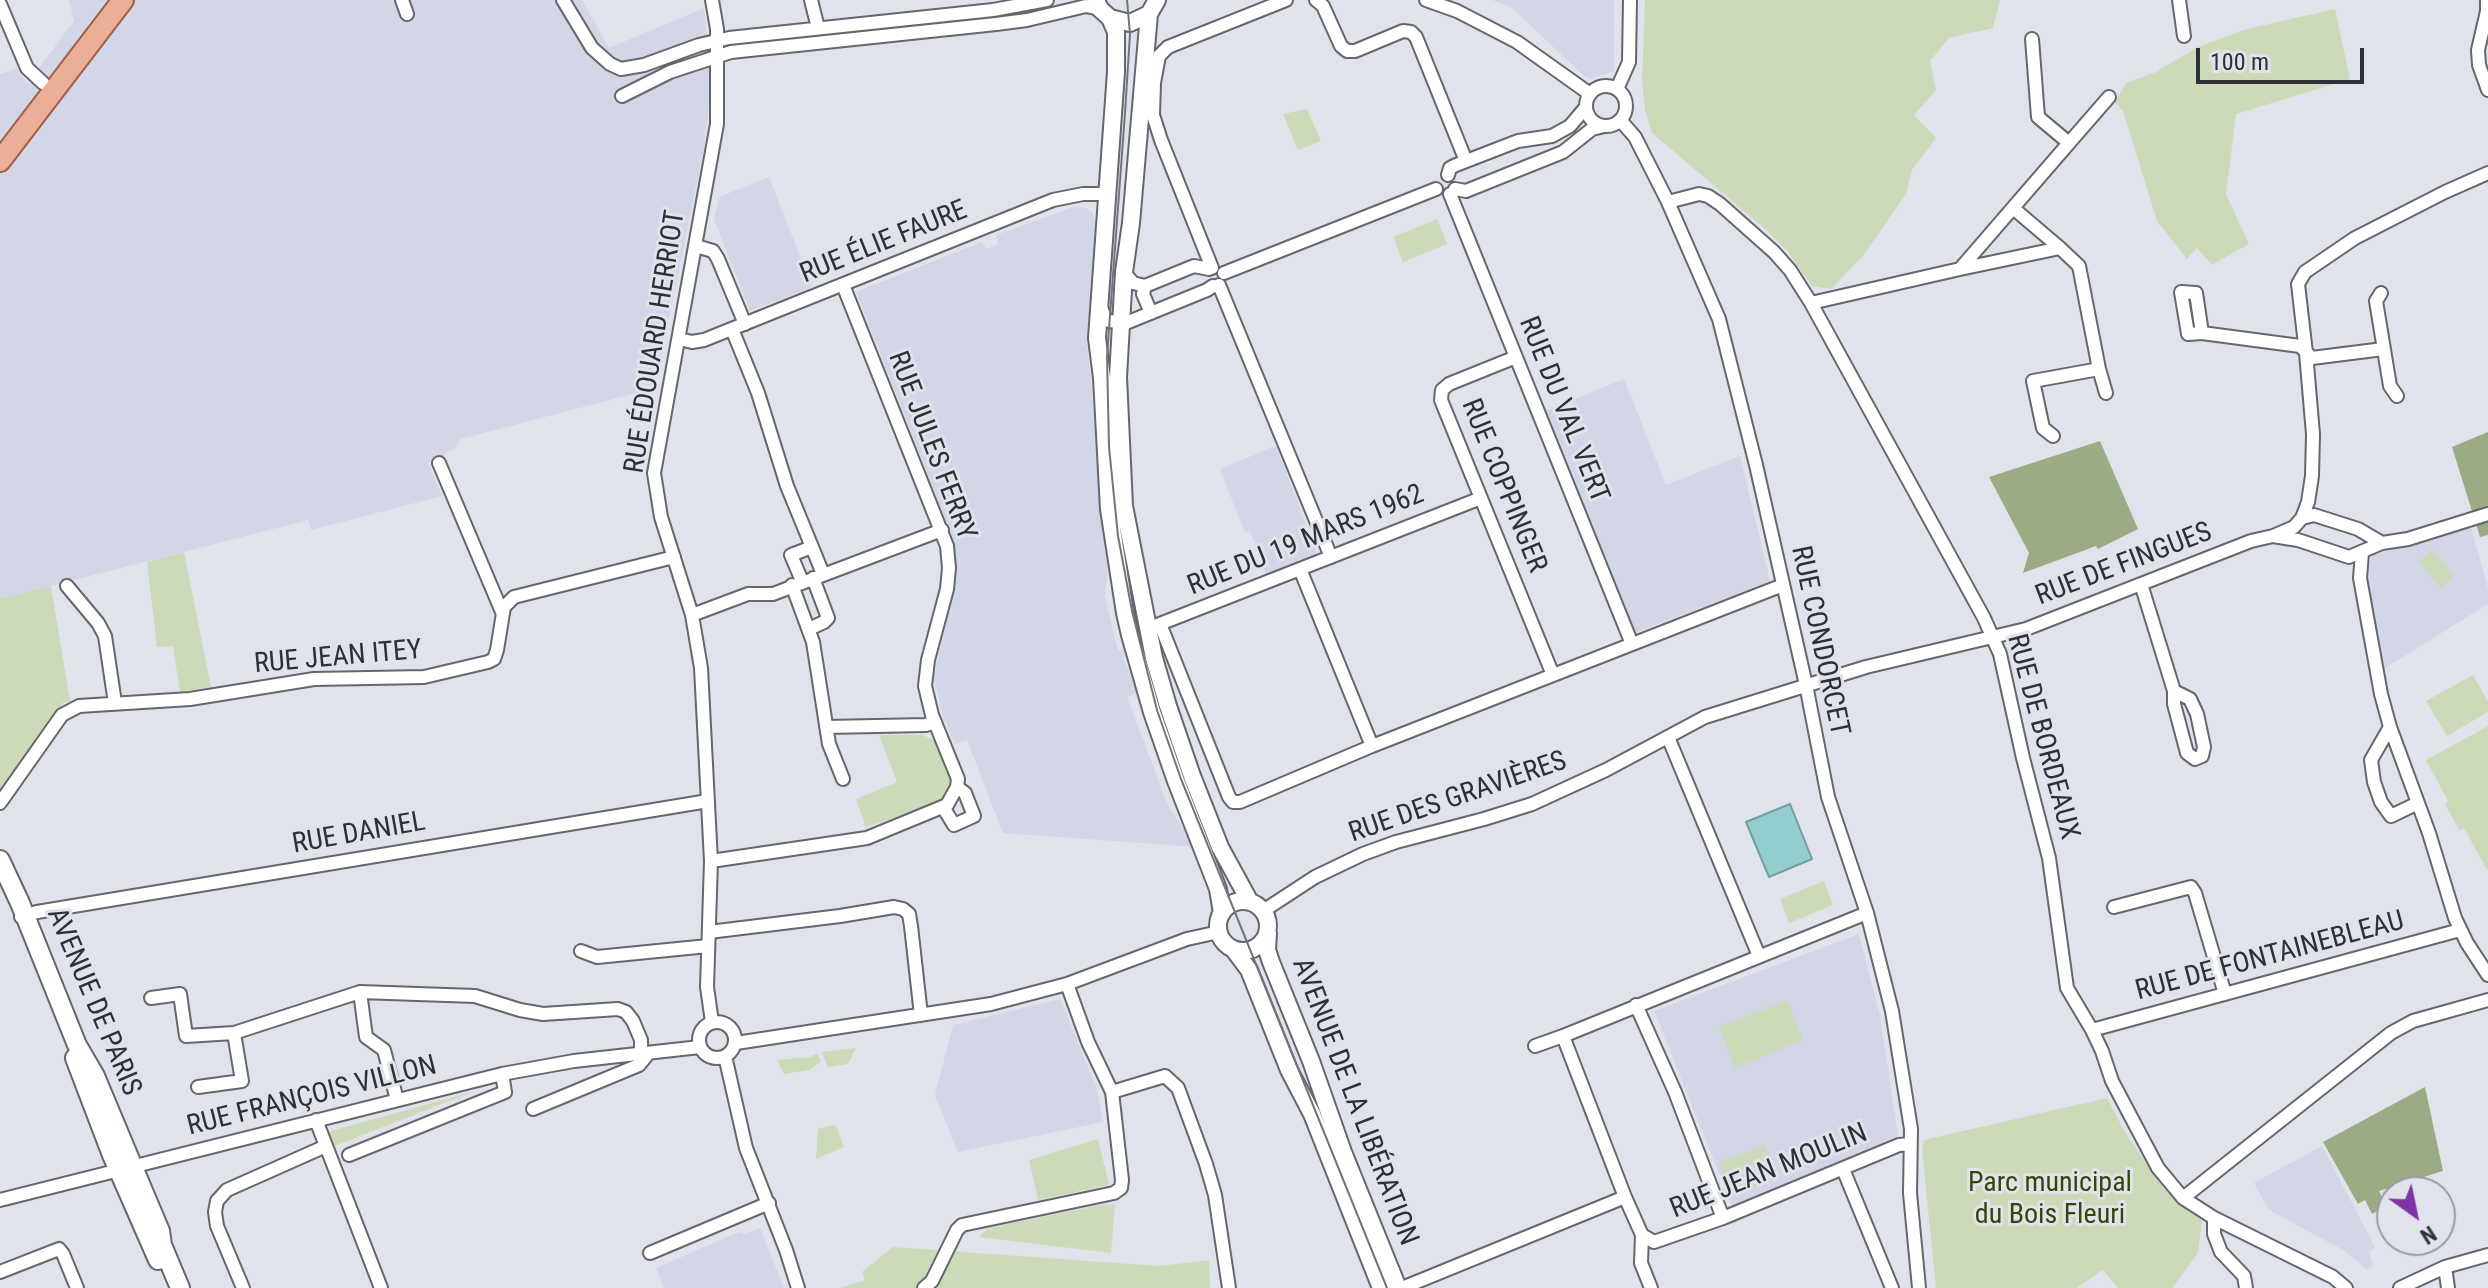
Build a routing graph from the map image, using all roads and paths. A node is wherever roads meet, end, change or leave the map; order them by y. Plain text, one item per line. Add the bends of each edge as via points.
1 (107, 0) edge
2 (123, 0) edge
3 (402, 0) edge
4 (563, 0) edge
5 (712, 0) edge
6 (811, 0) edge
7 (1047, 0) edge
8 (1286, 0) edge
9 (1316, 0) edge
10 (1426, 0) edge
11 (1630, 0) edge
12 (2179, 0) edge
13 (2487, 0) edge
14 (0, 4) edge
15 (1153, 7) edge
16 (1102, 9) edge
17 (407, 14) dead end
18 (818, 28) junction
19 (2184, 36) dead end
20 (2032, 39) dead end
21 (718, 40) junction
22 (717, 55) junction
23 (43, 83) junction
24 (1617, 89) junction
25 (2488, 90) edge
26 (1590, 94) junction
27 (622, 96) dead end
28 (2109, 97) dead end
29 (1586, 107) junction
30 (1621, 121) junction
31 (1604, 126) junction
32 (0, 139) edge
33 (2069, 143) junction
34 (0, 161) edge
35 (1466, 161) junction
36 (2488, 173) edge
37 (1448, 175) junction
38 (1436, 189) junction
39 (1452, 192) junction
40 (1108, 194) junction
41 (1668, 202) junction
42 (2013, 208) junction
43 (696, 246) junction
44 (2060, 248) junction
45 (1960, 269) junction
46 (1124, 272) junction
47 (1216, 276) junction
48 (843, 285) junction
49 (1145, 286) junction
50 (2381, 293) dead end
51 (1099, 303) junction
52 (1811, 303) junction
53 (1151, 313) junction
54 (1121, 323) junction
55 (738, 326) junction
56 (2202, 333) dead end
57 (679, 339) junction
58 (2383, 349) junction
59 (2306, 353) junction
60 (1516, 357) junction
61 (2099, 369) junction
62 (2106, 393) dead end
63 (2397, 396) dead end
64 (2053, 436) dead end
65 (439, 463) dead end
66 (1481, 498) junction
67 (2488, 514) edge
68 (2302, 525) junction
69 (942, 530) junction
70 (2364, 533) junction
71 (2382, 543) junction
72 (812, 547) junction
73 (2359, 553) junction
74 (674, 557) junction
75 (1331, 557) junction
76 (1300, 569) junction
77 (808, 580) junction
78 (2141, 584) junction
79 (1783, 585) junction
80 (67, 586) dead end
81 (502, 612) junction
82 (692, 615) junction
83 (1154, 627) junction
84 (809, 629) junction
85 (1993, 636) junction
86 (1632, 644) junction
87 (1553, 675) junction
88 (1806, 685) junction
89 (2174, 691) junction
90 (115, 703) junction
91 (935, 722) junction
92 (826, 727) junction
93 (2390, 727) junction
94 (1668, 737) junction
95 (1372, 746) junction
96 (843, 779) dead end
97 (957, 787) junction
98 (708, 801) junction
99 (0, 803) edge
100 (2418, 803) junction
101 (943, 807) junction
102 (0, 860) edge
103 (711, 861) junction
104 (0, 878) edge
105 (1257, 907) junction
106 (2114, 907) dead end
107 (1222, 913) junction
108 (1867, 913) junction
109 (21, 917) junction
110 (2460, 930) junction
111 (709, 932) junction
112 (1219, 932) junction
113 (1268, 933) junction
114 (708, 946) junction
115 (1234, 950) junction
116 (581, 951) dead end
117 (1759, 956) junction
118 (2488, 975) edge
119 (1067, 984) junction
120 (360, 992) junction
121 (2225, 994) junction
122 (151, 998) dead end
123 (2488, 1000) edge
124 (1636, 1005) junction
125 (921, 1015) junction
126 (712, 1022) junction
127 (2092, 1030) junction
128 (234, 1033) junction
129 (1563, 1036) junction
130 (736, 1043) junction
131 (1535, 1046) dead end
132 (700, 1047) junction
133 (644, 1054) junction
134 (725, 1056) junction
135 (502, 1074) junction
136 (198, 1087) dead end
137 (1112, 1092) junction
138 (397, 1100) junction
139 (533, 1109) dead end
140 (316, 1120) junction
141 (1910, 1144) junction
142 (326, 1146) junction
143 (349, 1155) dead end
144 (126, 1169) junction
145 (1843, 1169) junction
146 (1625, 1197) junction
147 (2183, 1198) junction
148 (0, 1200) edge
149 (769, 1203) junction
150 (1723, 1218) junction
151 (2214, 1218) junction
152 (1642, 1235) junction
153 (650, 1253) dead end
154 (2488, 1255) edge
155 (2445, 1267) junction
156 (0, 1272) edge
157 (77, 1288) edge
158 (170, 1288) edge
159 (180, 1288) edge
160 (243, 1288) edge
161 (381, 1288) edge
162 (798, 1288) edge
163 (924, 1288) edge
164 (1229, 1288) edge
165 (1381, 1288) edge
166 (1400, 1288) edge
167 (1651, 1288) edge
168 (1892, 1288) edge
169 (1919, 1288) edge
170 (2246, 1288) edge
171 (2346, 1288) edge
172 (2400, 1288) edge
173 (2448, 1288) edge

1 - 23 main road
2 - 34 main road
3 - 17 street
4 - 21 street via 592,48 621,69
5 - 21 street, RUE ÉDOUARD HERRIOT
6 - 18 street
7 - 18 street
8 - 47 street via 1168,47 1159,56 1153,115
9 - 35 street via 1347,51 1403,31 1416,37
10 - 26 street via 1517,42
11 - 24 street via 1629,62
12 - 19 street
13 - 25 street via 2478,50
14 - 23 street via 27,68
15 - 16 street via 1130,23
15 - 46 street
16 - 22 street via 1086,6 1027,20
16 - 40 street via 1116,32
18 - 21 street
20 - 33 street via 2038,117
21 - 22 street, RUE ÉDOUARD HERRIOT
22 - 27 street
22 - 43 street, RUE ÉDOUARD HERRIOT via 717,124
23 - 32 main road
24 - 26 street via 1606,86
24 - 30 street via 1627,104
26 - 29 street
28 - 33 street
29 - 31 street via 1594,122
29 - 35 street via 1570,126 1552,136 1518,141
30 - 31 street
30 - 41 street via 1635,137
31 - 39 street via 1563,152
33 - 42 street
35 - 37 street via 1450,168
36 - 59 street via 2387,220 2305,272 2298,284
37 - 38 street via 1437,179
37 - 39 street via 1454,179
38 - 39 street via 1443,195
38 - 47 street
39 - 60 street, RUE DU VAL VERT
40 - 48 street, RUE ÉLIE FAURE via 1053,200
40 - 51 street
41 - 52 street, RUE DE BORDEAUX via 1699,194 1720,204 1782,261
41 - 79 street, RUE CONDORCET via 1719,319
42 - 44 street
42 - 45 street
43 - 55 street via 713,251 718,259
43 - 57 street, RUE ÉDOUARD HERRIOT
44 - 45 street
44 - 61 street via 2079,266
45 - 52 street
46 - 49 street via 1133,283
46 - 54 street
47 - 49 street via 1194,266
47 - 53 street
47 - 75 street
48 - 55 street, RUE ÉLIE FAURE
48 - 69 street, RUE JULES FERRY
49 - 53 street
50 - 58 street via 2376,301
51 - 54 street via 1105,318
51 - 107 street via 1109,509 1125,613 1152,712 1210,866
52 - 85 street, RUE DE BORDEAUX
53 - 54 street
54 - 83 street via 1117,397 1124,506
55 - 57 street, RUE ÉLIE FAURE via 704,340
55 - 72 street via 787,486
56 - 59 street via 2300,346
57 - 74 street, RUE ÉDOUARD HERRIOT via 654,473
58 - 59 street via 2312,358
58 - 63 street
59 - 68 street via 2312,476
60 - 66 street, RUE COPPINGER via 1442,390 1441,400
60 - 86 street, RUE DU VAL VERT
61 - 62 street
61 - 64 street via 2033,381 2043,428
65 - 81 street
66 - 75 street, RUE DU 19 MARS 1962
66 - 87 street, RUE COPPINGER
67 - 71 street
68 - 70 street
68 - 73 street
68 - 78 street, RUE DE FINGUES
69 - 77 street
69 - 91 street, RUE JULES FERRY via 947,589 925,686
70 - 71 street
70 - 73 street via 2366,542
71 - 73 street
72 - 77 street
72 - 77 street via 791,555
73 - 93 street
74 - 81 street via 519,595
74 - 82 street, RUE ÉDOUARD HERRIOT
75 - 76 street, RUE DU 19 MARS 1962
76 - 83 street, RUE DU 19 MARS 1962
76 - 95 street
77 - 82 street
77 - 84 street
77 - 84 street via 828,618
78 - 85 street, RUE DE FINGUES via 2026,629
78 - 89 street
79 - 86 street
79 - 88 street, RUE CONDORCET
80 - 90 street via 105,636
81 - 90 street, RUE JEAN ITEY via 494,659 442,674 314,679 190,699
82 - 98 street, RUE ÉDOUARD HERRIOT via 701,668
83 - 95 street via 1233,802
83 - 105 street via 1168,706 1192,776 1237,882
84 - 92 street
85 - 88 street, RUE DE FINGUES
85 - 127 street, RUE DE BORDEAUX via 2049,858 2067,988
86 - 87 street
87 - 95 street
88 - 94 street, RUE DES GRAVIÈRES via 1705,717
88 - 108 street, RUE CONDORCET via 1828,797
89 - 89 street via 2190,699 2197,714 2204,747 2195,759 2187,753
90 - 99 street, RUE JEAN ITEY via 79,706 62,715
91 - 92 street
91 - 97 street, RUE JULES FERRY
92 - 96 street
93 - 100 street
93 - 100 street via 2371,760 2381,802 2391,816
94 - 105 street, RUE DES GRAVIÈRES via 1532,804 1363,854
94 - 117 street
97 - 101 street
97 - 101 street, RUE JULES FERRY via 974,816 954,825
98 - 103 street, RUE ÉDOUARD HERRIOT
98 - 109 street, RUE DANIEL
100 - 110 street
101 - 103 street via 867,838
102 - 109 main road, AVENUE DE PARIS
103 - 111 street, RUE ÉDOUARD HERRIOT
104 - 109 main road, AVENUE DE PARIS
105 - 107 street via 1232,904
105 - 113 street via 1269,925
106 - 121 street via 2191,887
107 - 112 street
108 - 117 street
108 - 141 street, RUE CONDORCET via 1892,1011
109 - 144 main road, AVENUE DE PARIS via 83,1082
109 - 144 main road, AVENUE DE PARIS via 95,1076
110 - 118 street
110 - 121 street, RUE DE FONTAINEBLEAU
111 - 114 street, RUE ÉDOUARD HERRIOT
111 - 125 street via 903,909 909,914
112 - 115 street
112 - 119 street
113 - 115 street via 1253,949
113 - 166 street, AVENUE DE LA LIBÉRATION via 1271,962
114 - 116 street via 597,957
114 - 126 street, RUE ÉDOUARD HERRIOT
115 - 165 street, AVENUE DE LA LIBÉRATION via 1249,970 1312,1114
117 - 124 street
119 - 125 street
119 - 137 street
120 - 128 street
120 - 133 street via 475,996 543,1014 618,1009 633,1021
120 - 138 street via 366,1037 384,1050
121 - 127 street, RUE DE FONTAINEBLEAU
122 - 128 street via 180,994 186,1036
123 - 147 street via 2413,1021 2391,1033
124 - 129 street
124 - 150 street
125 - 130 street
126 - 130 street via 730,1026
126 - 132 street via 702,1029
127 - 147 street, RUE DE BORDEAUX via 2158,1168
128 - 136 street via 242,1081
129 - 131 street
129 - 146 street
130 - 134 street
132 - 133 street, RUE FRANÇOIS VILLON
132 - 134 street via 711,1057
133 - 135 street, RUE FRANÇOIS VILLON
133 - 139 street, RUE FRANÇOIS VILLON via 639,1065
134 - 149 street via 746,1148
135 - 138 street, RUE FRANÇOIS VILLON
135 - 143 street, RUE FRANÇOIS VILLON via 505,1092
137 - 163 street via 1121,1188 962,1225
137 - 164 street via 1165,1076 1178,1088 1215,1195
138 - 140 street, RUE FRANÇOIS VILLON
140 - 142 street
140 - 144 street, RUE FRANÇOIS VILLON
141 - 145 street, RUE JEAN MOULIN
141 - 169 street, RUE CONDORCET
142 - 160 street via 227,1190 217,1201 217,1226
142 - 161 street
144 - 148 street, RUE FRANÇOIS VILLON
144 - 158 main road, AVENUE DE PARIS
144 - 159 main road, AVENUE DE PARIS via 160,1231
145 - 150 street, RUE JEAN MOULIN
145 - 168 street
146 - 152 street, RUE JEAN MOULIN
146 - 166 street, RUE JEAN MOULIN
147 - 151 street, RUE DE BORDEAUX
149 - 153 street
149 - 162 street
150 - 152 street, RUE JEAN MOULIN via 1654,1242
151 - 170 street via 2221,1252 2244,1276
151 - 171 street, RUE DE BORDEAUX
152 - 167 street via 1641,1263
154 - 155 street
155 - 172 street
155 - 173 street
156 - 157 street via 59,1249

